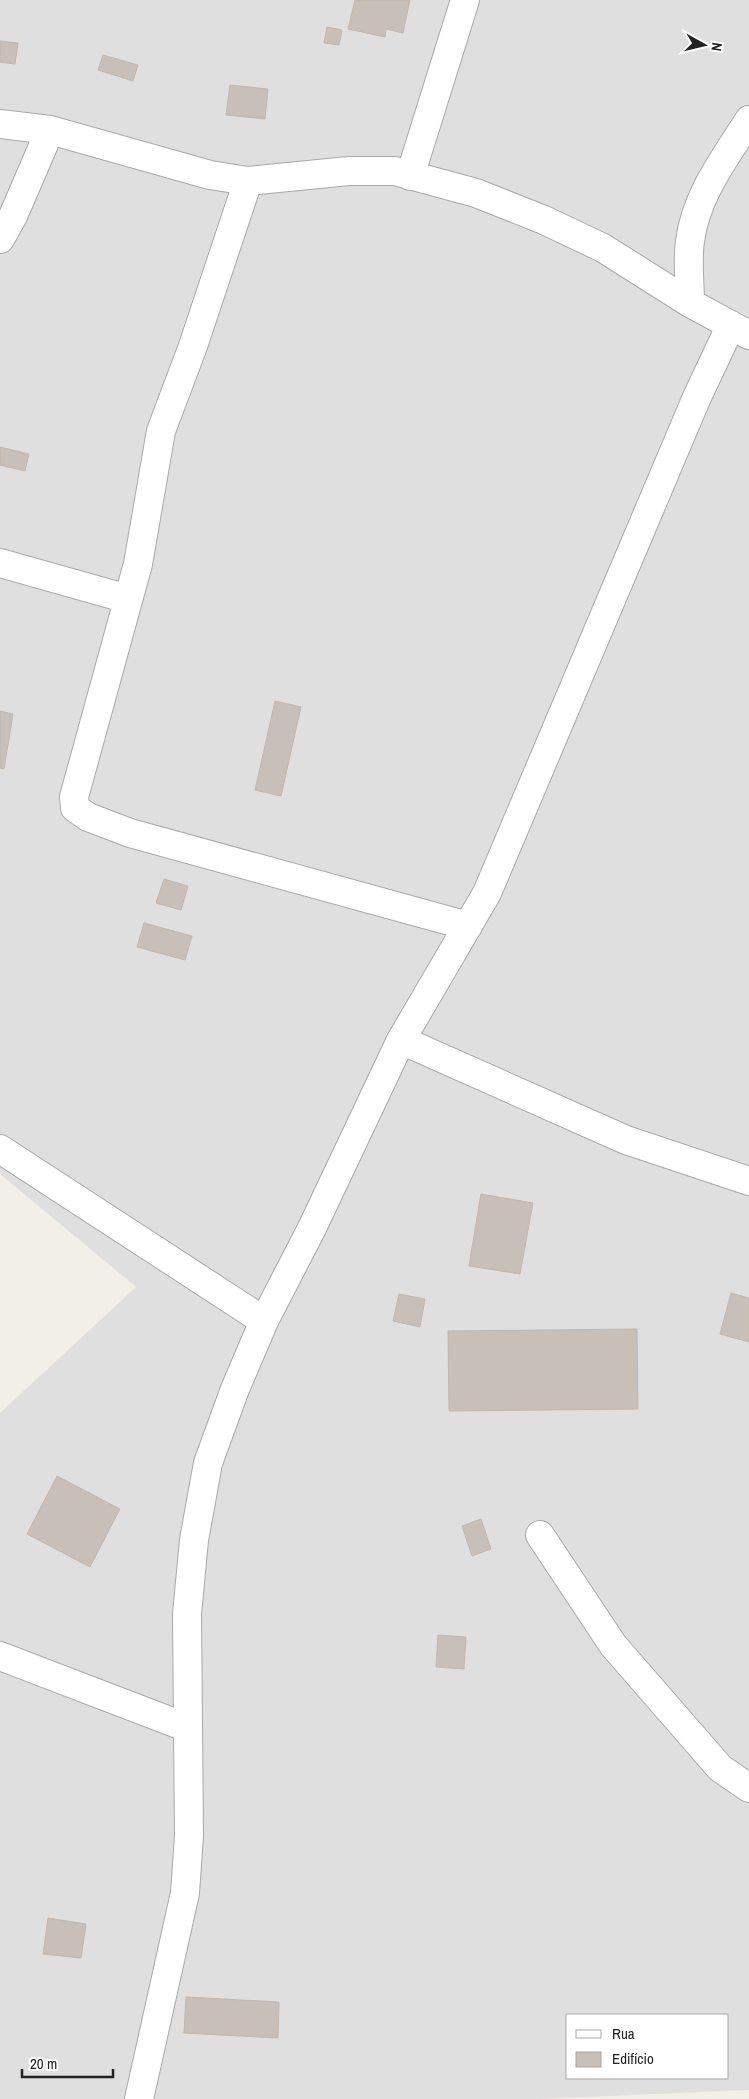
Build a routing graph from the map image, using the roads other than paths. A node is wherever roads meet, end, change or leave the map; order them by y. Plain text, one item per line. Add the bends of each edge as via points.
1 (465, 0) edge
2 (749, 120) edge
3 (0, 124) edge
4 (50, 130) junction
5 (410, 176) junction
6 (248, 181) junction
7 (0, 239) edge
8 (690, 303) junction
9 (740, 330) edge
10 (0, 563) edge
11 (128, 599) junction
12 (468, 926) junction
13 (401, 1040) junction
14 (0, 1149) edge
15 (749, 1181) edge
16 (264, 1321) junction
17 (540, 1535) dead end
18 (0, 1656) edge
19 (188, 1728) junction
20 (749, 1788) edge
21 (139, 2099) edge

1 - 5 street
2 - 8 street via 709,183 697,212 690,242
3 - 4 street
4 - 6 street via 210,175
4 - 7 street
5 - 6 street via 394,171 349,171
5 - 8 street via 476,193 544,220 603,248
6 - 11 street via 161,431 138,564
8 - 9 street
9 - 12 street via 693,406 487,893
10 - 11 street
11 - 12 street via 74,797 75,808 88,817 130,833
12 - 13 street
13 - 15 street via 626,1140
13 - 16 street
14 - 16 street
16 - 19 street via 208,1463 194,1540 187,1614
17 - 20 street via 613,1646 720,1768
18 - 19 street
19 - 21 street via 189,1836 185,1892

